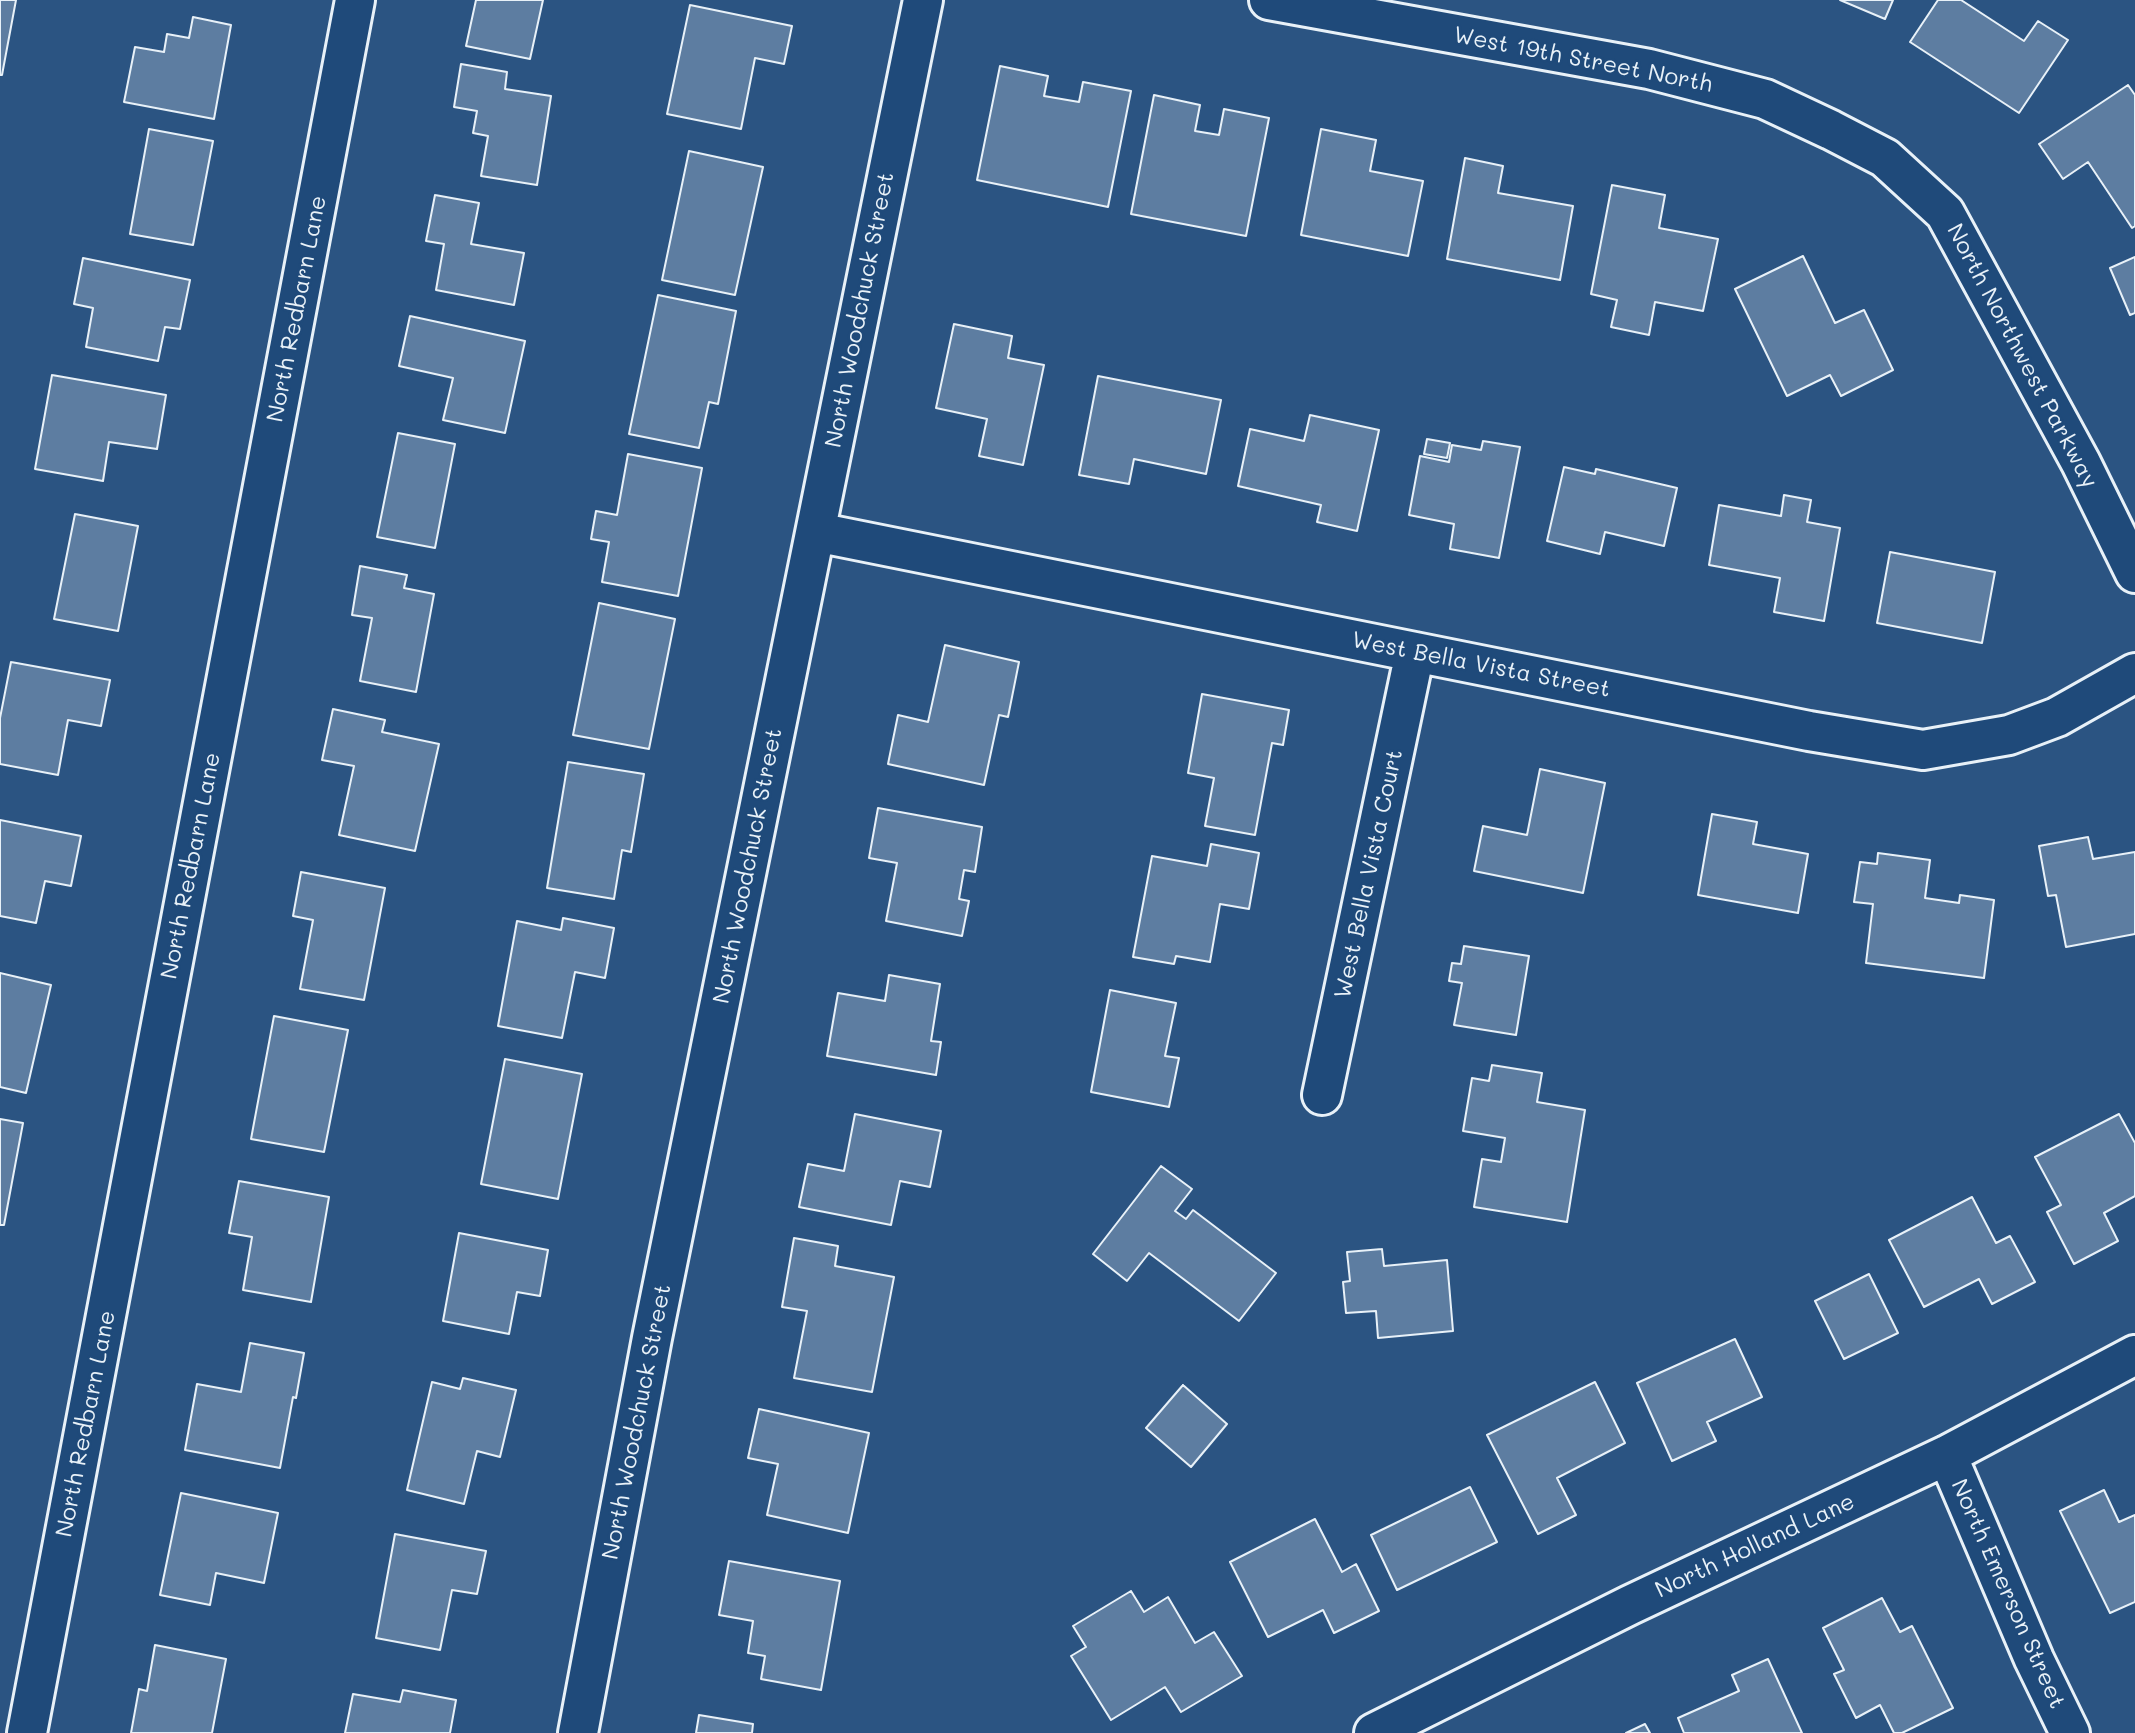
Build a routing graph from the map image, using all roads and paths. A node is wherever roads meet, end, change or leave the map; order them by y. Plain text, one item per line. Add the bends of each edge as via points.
1 (355, 0) edge
2 (923, 0) edge
3 (1269, 0) edge
4 (1885, 158) joint
5 (816, 532) junction
6 (2135, 573) edge
7 (1415, 652) junction
8 (2135, 673) edge
9 (1322, 1095) dead end
10 (2135, 1355) edge
11 (1947, 1455) junction
12 (27, 1733) edge
13 (578, 1733) edge
14 (1374, 1733) edge
15 (2070, 1733) edge

1 - 12 street, North Redbarn Lane
2 - 5 street, North Woodchuck Street
3 - 4 street, West 19th Street North via 1649,69 1765,99
4 - 6 street, North Northwest Parkway via 1945,214 2081,463
5 - 7 street, West Bella Vista Street
5 - 13 street, North Woodchuck Street via 652,1338
7 - 8 street, West Bella Vista Street via 1923,750 2009,735 2057,717
7 - 9 street, West Bella Vista Court
10 - 11 street, North Holland Lane
11 - 14 street, North Holland Lane
11 - 15 street, North Emerson Street

